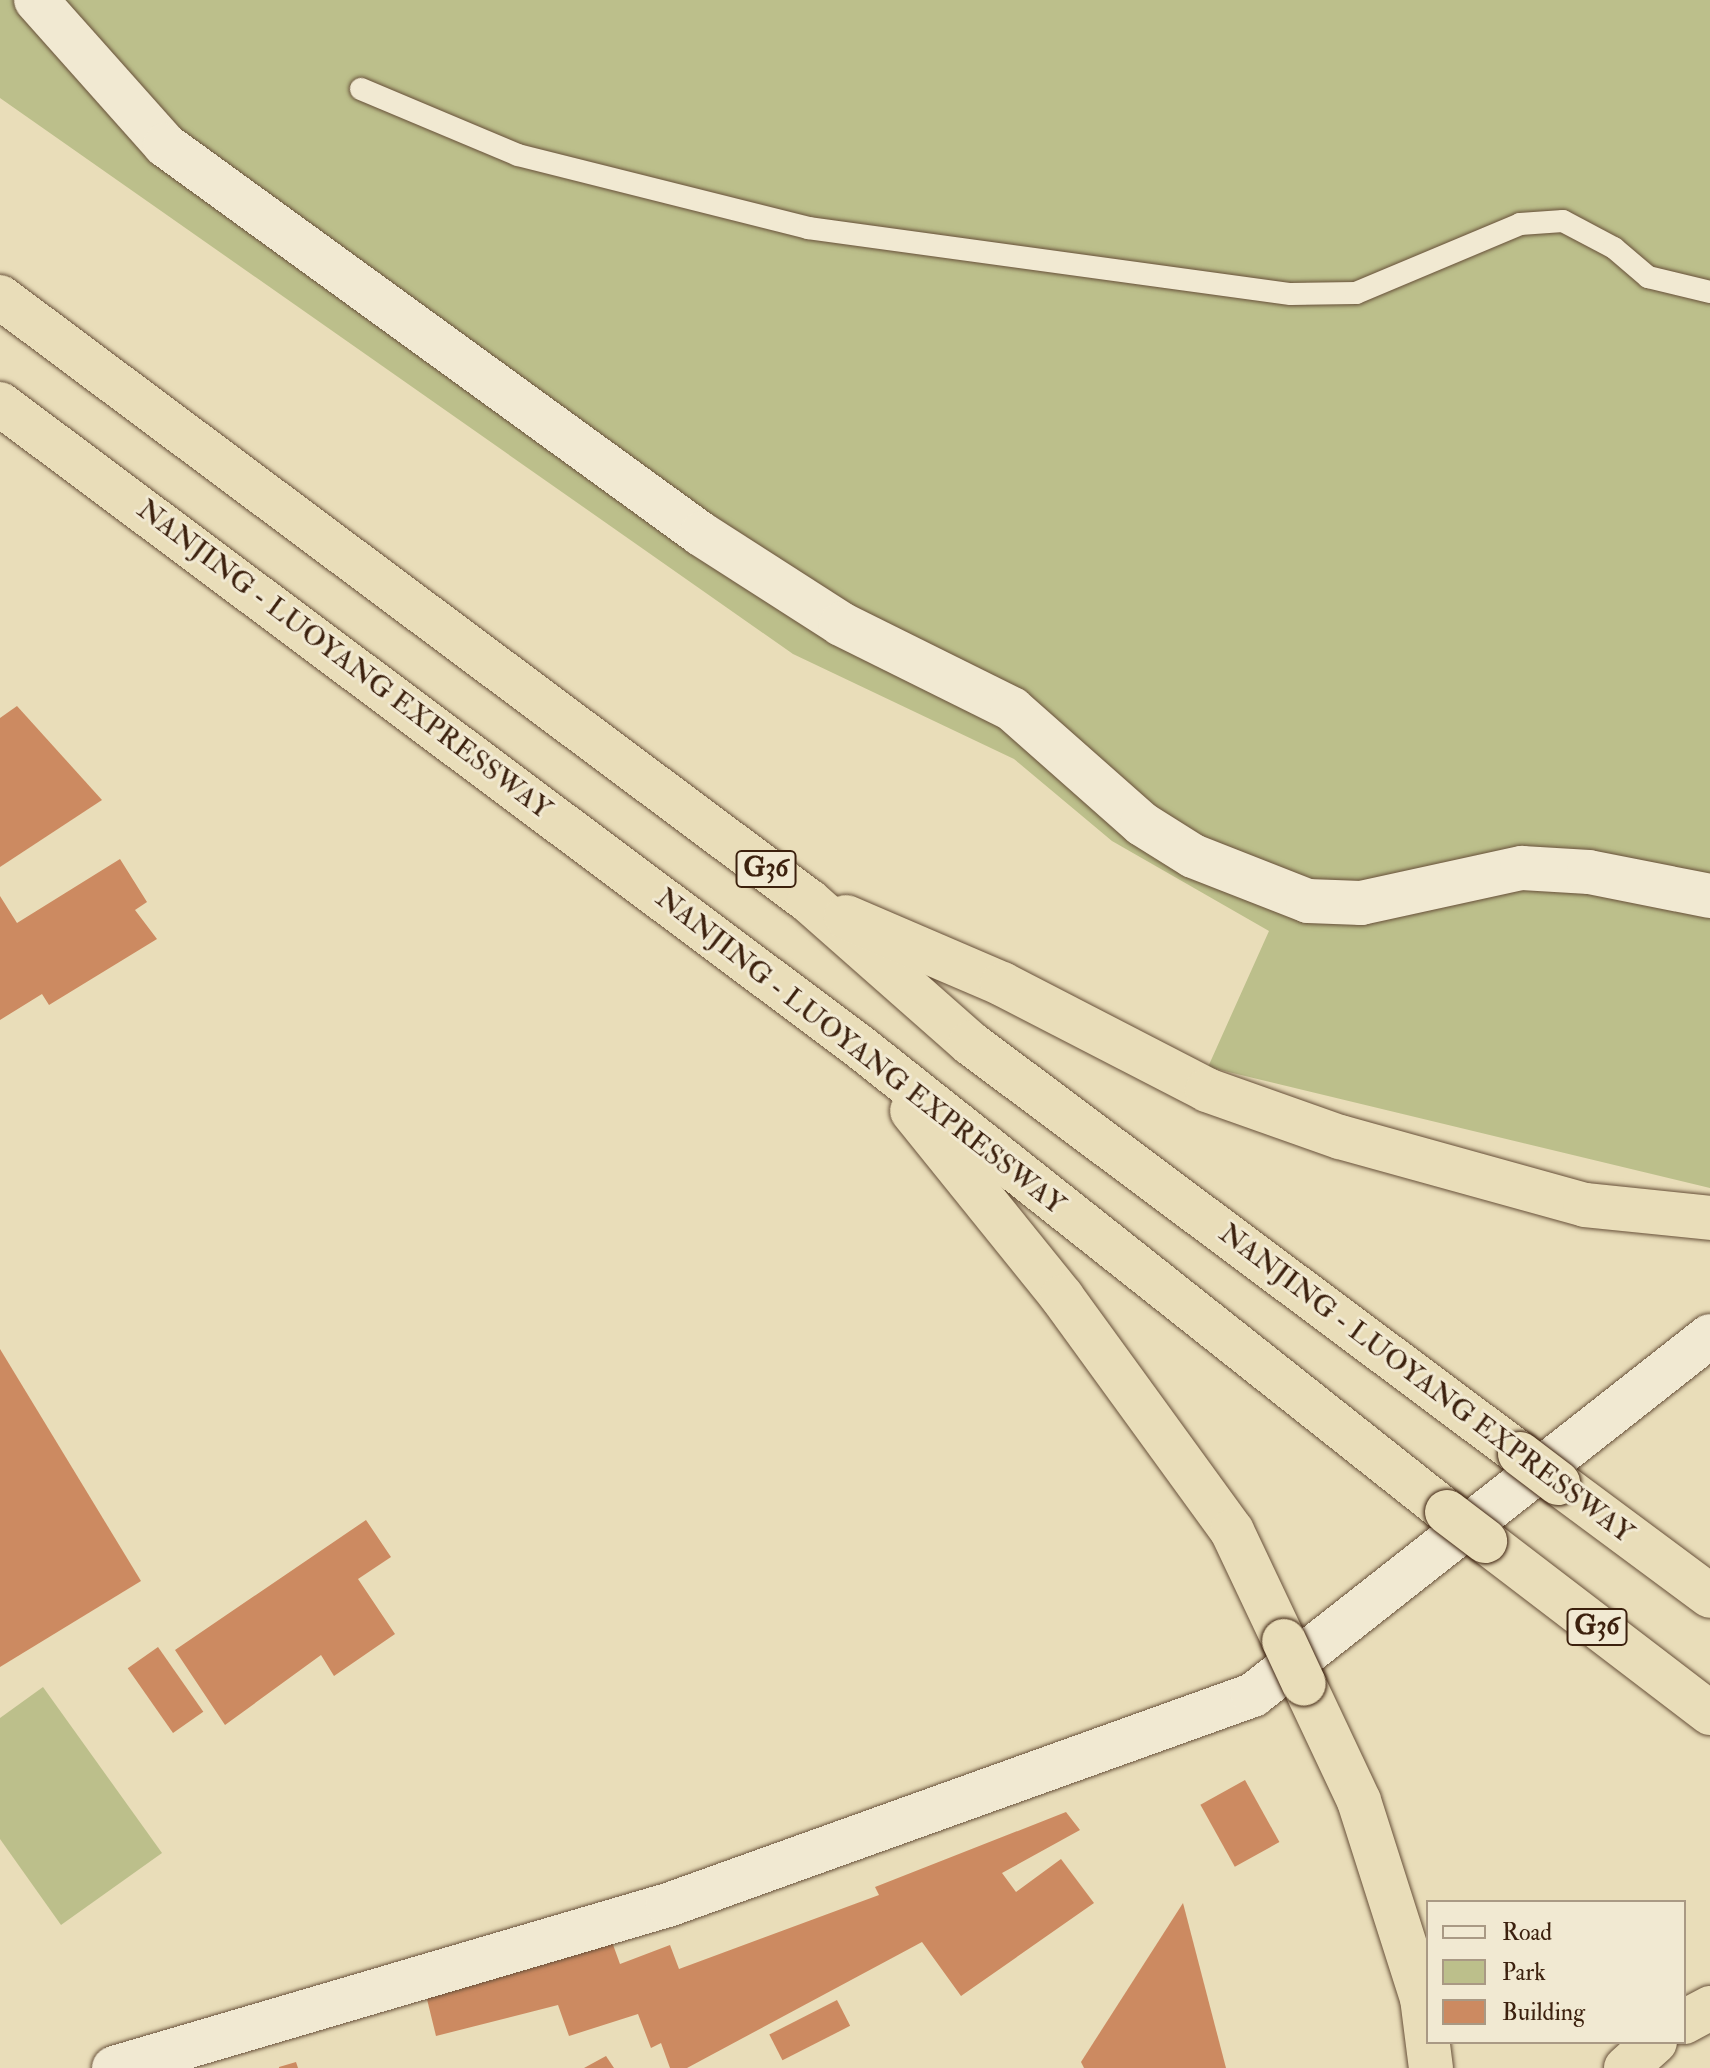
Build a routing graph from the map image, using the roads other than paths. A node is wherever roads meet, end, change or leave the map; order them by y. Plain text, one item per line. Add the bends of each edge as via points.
1 (36, 0) edge
2 (361, 89) dead end
3 (1710, 292) edge
4 (0, 297) edge
5 (0, 404) edge
6 (1710, 896) edge
7 (809, 901) junction
8 (860, 1047) junction
9 (1710, 1218) edge
10 (1710, 1336) edge
11 (1710, 1596) edge
12 (1710, 1713) edge
13 (1710, 2008) edge
14 (1686, 2021) edge
15 (1426, 2029) edge
16 (1428, 2044) edge
17 (1653, 2044) edge
18 (114, 2068) edge
19 (1431, 2068) edge
20 (1626, 2068) edge

1 - 6 street via 165,145 701,534 841,624 1012,709 1142,824 1193,856 1308,901 1361,903 1522,868 1589,872
2 - 3 lane via 518,155 824,230 1171,282 1356,293 1520,224 1563,221 1614,248 1648,277
4 - 7 highway, NANJING - LUOYANG EXPRESSWAY / G36
5 - 8 highway, NANJING - LUOYANG EXPRESSWAY / G36
7 - 9 highway via 1002,984 1207,1090 1340,1137 1585,1205
7 - 11 highway, NANJING - LUOYANG EXPRESSWAY / G36, bridge via 970,1043
8 - 12 highway, NANJING - LUOYANG EXPRESSWAY / G36, bridge
8 - 15 highway, bridge via 1062,1297 1232,1531 1359,1801 1422,1998
10 - 18 street via 1253,1695 668,1905
13 - 14 highway
16 - 19 highway, bridge
17 - 20 highway

